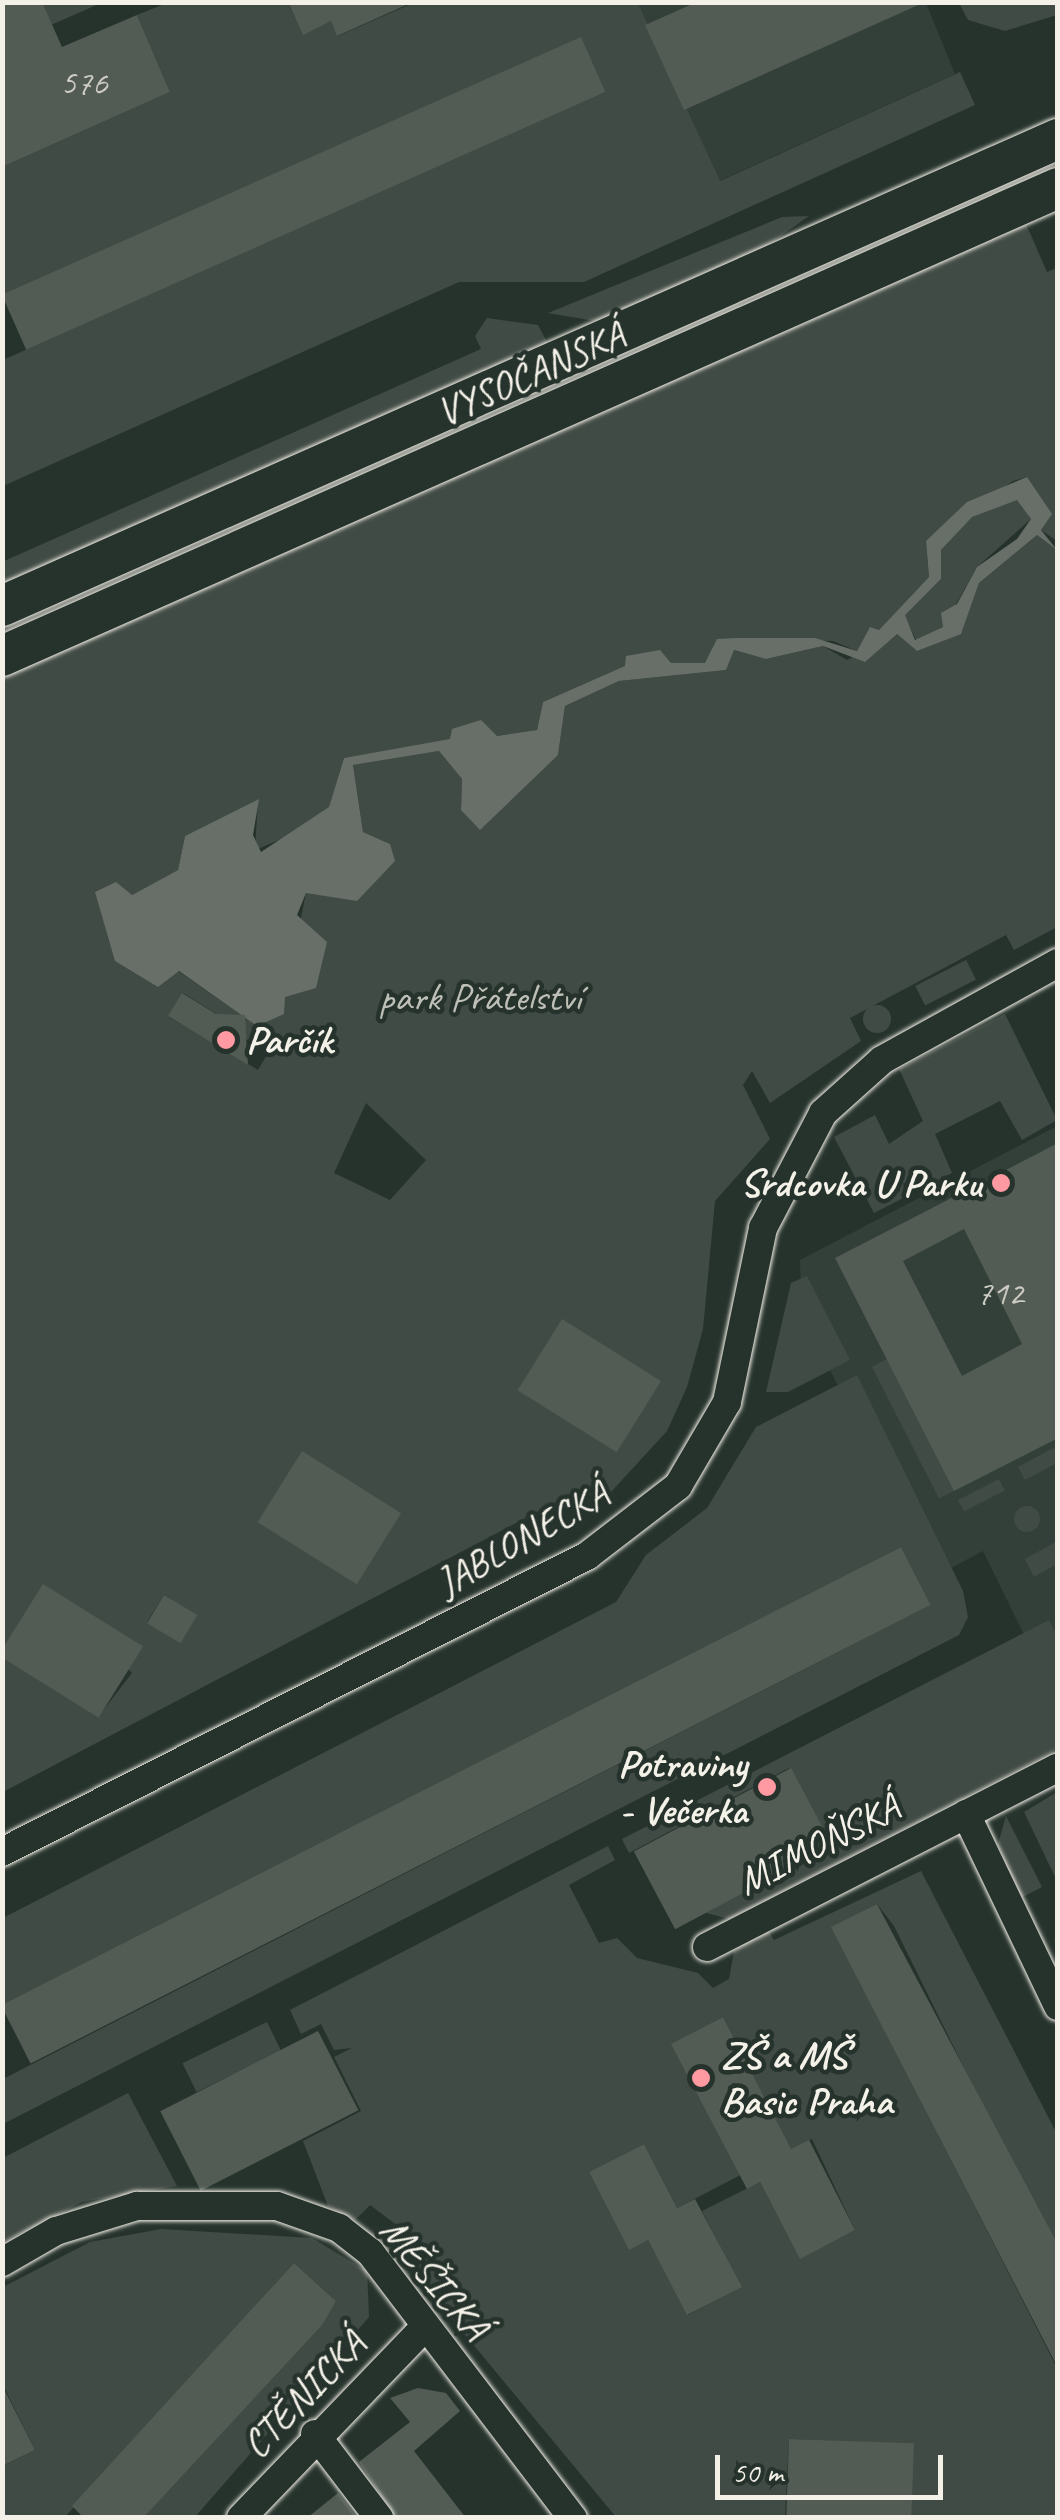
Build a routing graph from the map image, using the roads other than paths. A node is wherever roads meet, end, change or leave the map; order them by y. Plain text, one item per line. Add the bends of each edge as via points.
1 (1058, 139) edge
2 (1058, 188) edge
3 (2, 606) edge
4 (2, 656) edge
5 (1058, 963) edge
6 (1058, 1767) edge
7 (966, 1814) junction
8 (2, 1852) edge
9 (707, 1946) dead end
10 (1058, 2006) edge
11 (2, 2262) edge
12 (425, 2327) junction
13 (315, 2434) junction
14 (241, 2518) edge
15 (379, 2518) edge
16 (574, 2518) edge

1 - 3 main road, VYSOČANSKÁ
2 - 4 main road, VYSOČANSKÁ
5 - 8 street, JABLONECKÁ via 882,1060 823,1112 763,1228 727,1402 663,1498 587,1556
6 - 7 street, MIMOŇSKÁ
7 - 9 street, MIMOŇSKÁ
7 - 10 street, MIMOŇSKÁ
11 - 12 street, MĚŠICKÁ via 123,2208 277,2206 339,2228 370,2252
12 - 13 street, CTĚNICKÁ
12 - 16 street, MĚŠICKÁ
13 - 14 street, CTĚNICKÁ
13 - 15 street

